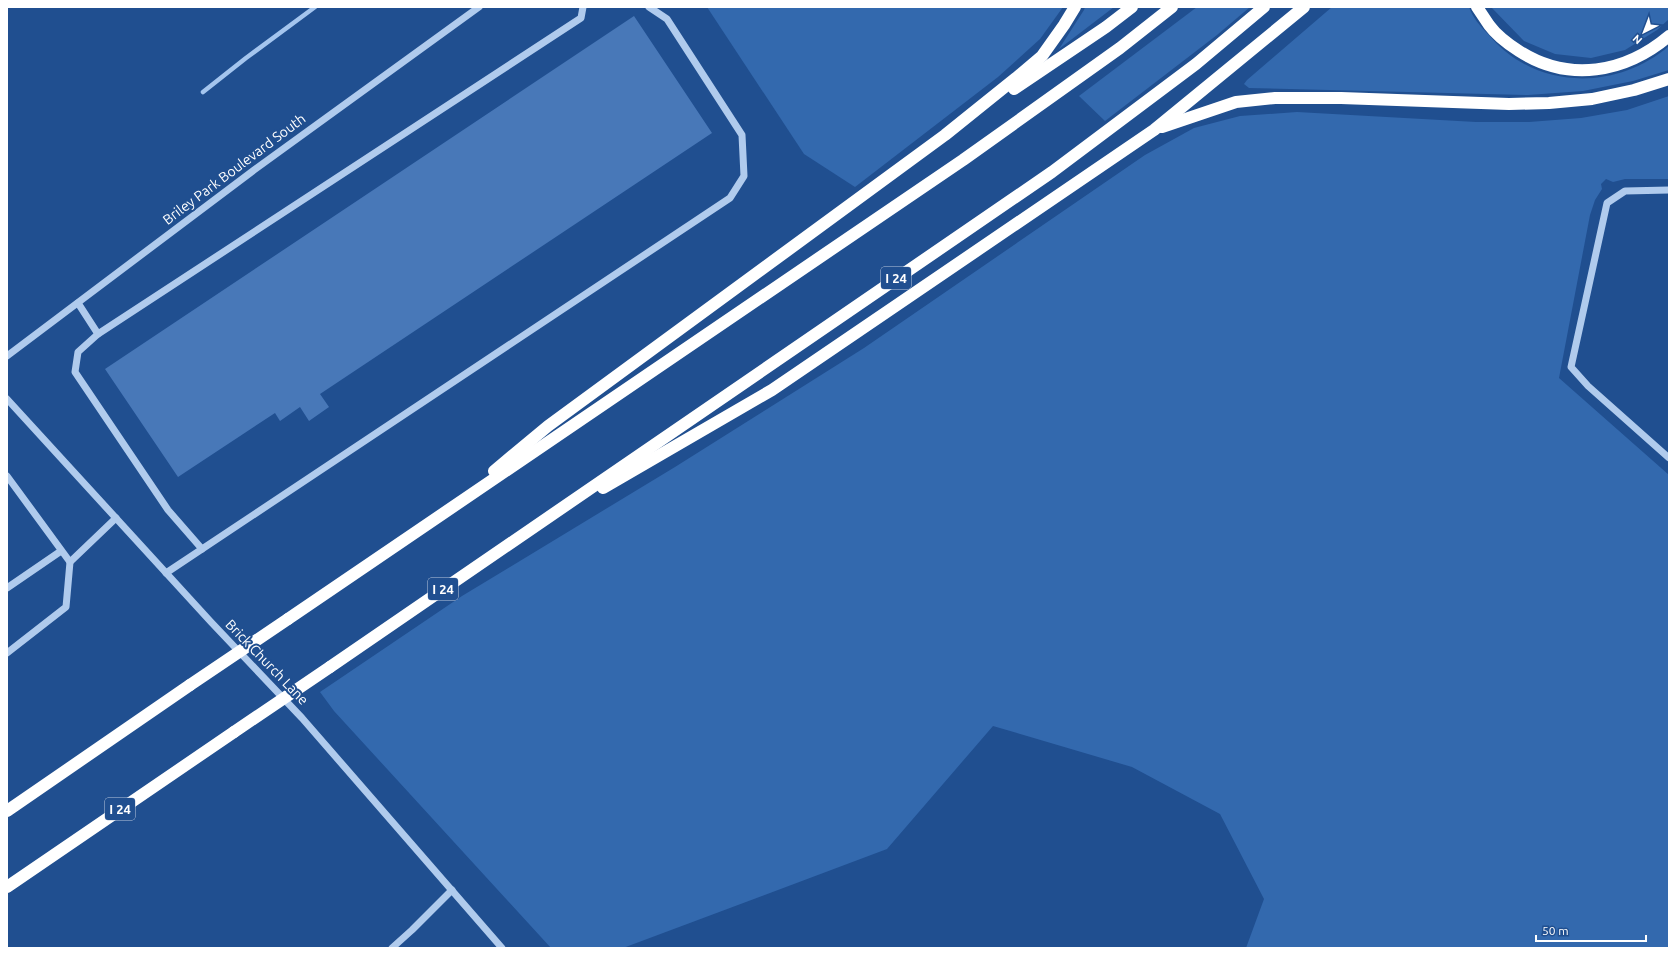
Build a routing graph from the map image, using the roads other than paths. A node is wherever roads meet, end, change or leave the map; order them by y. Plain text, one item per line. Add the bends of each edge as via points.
1 (479, 7) edge
2 (583, 7) edge
3 (649, 7) edge
4 (1075, 7) edge
5 (1132, 7) edge
6 (1172, 7) edge
7 (1264, 7) edge
8 (1304, 7) edge
9 (1477, 7) edge
10 (1669, 36) edge
11 (1669, 79) edge
12 (1154, 130) junction
13 (945, 135) junction
14 (1669, 190) edge
15 (78, 303) junction
16 (98, 334) junction
17 (7, 356) edge
18 (7, 399) edge
19 (1669, 458) edge
20 (7, 476) edge
21 (116, 518) junction
22 (434, 520) junction
23 (519, 536) junction
24 (202, 549) junction
25 (61, 550) junction
26 (70, 562) junction
27 (166, 573) junction
28 (7, 588) edge
29 (7, 653) edge
30 (7, 811) edge
31 (7, 887) edge
32 (452, 890) junction
33 (392, 948) edge
34 (502, 948) edge

1 - 15 street, Briley Park Boulevard South via 254,170
2 - 16 street via 581,18
3 - 24 street via 667,19 742,135 744,176 730,198
4 - 13 highway via 1042,56
5 - 13 highway
6 - 22 highway via 1120,48 963,160
7 - 23 highway, I 24 via 1196,64 1052,172
8 - 12 highway
9 - 10 highway via 1490,26 1506,42 1530,58 1573,71 1599,70 1628,61 1645,53
11 - 12 highway via 1592,99 1549,104 1275,98 1236,102
12 - 23 highway via 772,390
13 - 22 highway via 548,426
14 - 19 street via 1625,191 1608,202 1571,367 1588,386
15 - 16 street
15 - 17 street, Briley Park Boulevard South
16 - 24 street via 78,352 75,372 168,510
18 - 21 street, Brick Church Lane
20 - 25 street
21 - 26 street
21 - 27 street, Brick Church Lane
22 - 30 highway, bridge
23 - 31 highway, I 24, bridge
24 - 27 street
25 - 26 street
25 - 28 street
26 - 29 street via 66,607
27 - 32 street, Brick Church Lane via 302,718
32 - 33 street
32 - 34 street, Brick Church Lane

